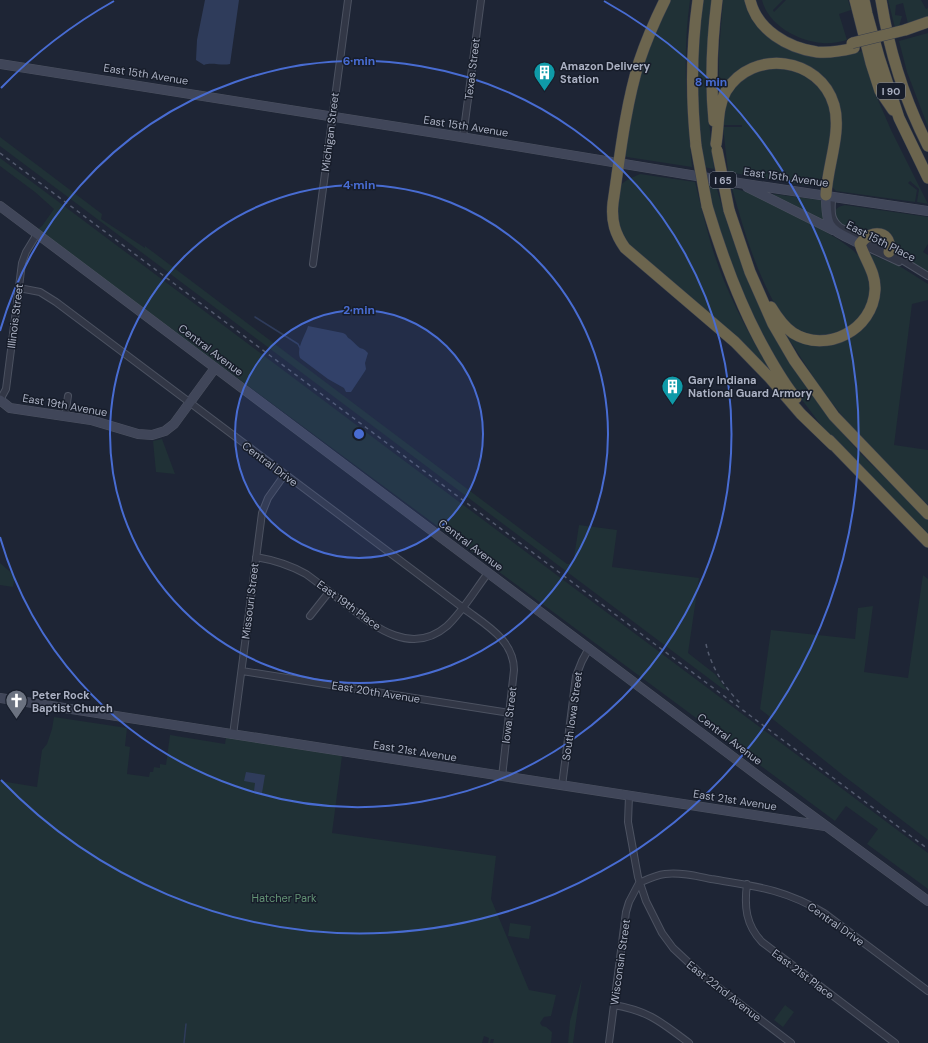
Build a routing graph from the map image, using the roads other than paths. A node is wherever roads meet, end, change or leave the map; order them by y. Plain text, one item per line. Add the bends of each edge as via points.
1 (348, 0) edge
2 (481, 0) edge
3 (665, 0) edge
4 (698, 0) edge
5 (717, 0) edge
6 (750, 0) edge
7 (755, 0) edge
8 (855, 0) edge
9 (864, 0) edge
10 (881, 0) edge
11 (928, 22) edge
12 (928, 27) edge
13 (906, 32) junction
14 (853, 46) junction
15 (0, 64) edge
16 (332, 116) junction
17 (900, 118) junction
18 (463, 137) junction
19 (928, 146) edge
20 (717, 147) junction
21 (619, 163) junction
22 (928, 178) edge
23 (739, 183) junction
24 (829, 196) junction
25 (0, 206) edge
26 (928, 211) edge
27 (833, 230) junction
28 (37, 234) junction
29 (862, 242) junction
30 (889, 252) joint
31 (313, 264) dead end
32 (750, 272) junction
33 (928, 276) edge
34 (928, 280) edge
35 (19, 288) junction
36 (216, 368) junction
37 (68, 396) dead end
38 (0, 400) edge
39 (190, 403) junction
40 (65, 416) junction
41 (833, 444) junction
42 (285, 474) junction
43 (928, 514) edge
44 (928, 542) edge
45 (256, 557) junction
46 (488, 573) junction
47 (329, 592) junction
48 (462, 608) junction
49 (310, 616) dead end
50 (589, 648) junction
51 (512, 654) joint
52 (242, 671) junction
53 (0, 698) edge
54 (510, 713) junction
55 (233, 735) junction
56 (502, 777) junction
57 (562, 786) junction
58 (629, 796) junction
59 (826, 826) junction
60 (640, 883) junction
61 (747, 884) junction
62 (928, 901) edge
63 (928, 991) edge
64 (614, 1005) junction
65 (609, 1043) edge
66 (689, 1043) edge
67 (791, 1043) edge
68 (895, 1043) edge

1 - 16 street, Michigan Street
2 - 18 street, Texas Street
3 - 21 highway via 647,40 633,84
4 - 41 highway, I 65, bridge via 693,33 693,114 707,206 719,248 750,324 771,361 791,393
5 - 20 highway, I 65 via 712,97
6 - 14 highway via 754,14 761,24 787,44 818,52
7 - 14 highway via 759,12 766,21 775,30 796,42 818,47
8 - 17 highway via 880,91
9 - 17 highway, I 90 via 879,57
10 - 19 highway, I 90 via 900,77
11 - 13 highway
12 - 13 highway
13 - 14 highway
15 - 16 street, East 15th Avenue
16 - 18 street, East 15th Avenue
16 - 31 street, Michigan Street
17 - 22 highway, I 90
18 - 21 street, East 15th Avenue
20 - 24 highway via 722,100 742,74 757,66 774,63 807,70 830,94 836,116 826,183
20 - 32 highway, I 65, bridge via 729,210
21 - 23 street, East 15th Avenue
21 - 41 highway via 612,215 618,238 625,248 735,342 801,414
23 - 24 street, East 15th Avenue
23 - 27 street
24 - 26 street, East 15th Avenue
24 - 27 street, East 15th Place via 826,216
24 - 29 street, East 15th Place via 832,219
25 - 28 street, Central Avenue
27 - 29 street, East 15th Place
28 - 35 street, Illinois Street via 24,257
28 - 36 street, Central Avenue
29 - 30 highway via 866,236 874,233 882,235 890,244
29 - 32 highway via 874,276 873,302 854,330 829,340 803,338 784,326
29 - 34 street, East 15th Place
30 - 33 street, East 15th Place
32 - 43 highway, I 65 via 772,324 812,388 834,416
35 - 38 street, Illinois Street via 6,389
35 - 39 street, Central Drive via 46,295
36 - 39 street, East 19th Avenue
36 - 46 street, Central Avenue
37 - 40 street
38 - 40 street, East 19th Avenue via 10,408
39 - 40 street, East 19th Avenue via 172,426 152,435 138,434 99,422
39 - 42 street, Central Drive
41 - 44 highway, I 65
42 - 45 street, Missouri Street via 263,507
42 - 48 street, Central Drive
45 - 47 street, East 19th Place via 295,568
45 - 52 street, Missouri Street
46 - 48 street, East 19th Place
46 - 50 street, Central Avenue
47 - 48 street, East 19th Place via 375,626 392,635 408,638 423,638 437,633 452,621
47 - 49 street
48 - 51 street, Central Drive via 500,636
50 - 57 street, South Iowa Street via 576,676
50 - 59 street, Central Avenue
51 - 54 street, Iowa Street via 514,670
52 - 54 street, East 20th Avenue
52 - 55 street, Missouri Street
53 - 55 street, East 21st Avenue
54 - 56 street, Iowa Street
55 - 56 street, East 21st Avenue
56 - 57 street, East 21st Avenue
57 - 58 street, East 21st Avenue
58 - 59 street, East 21st Avenue
58 - 60 street, East 22nd Avenue via 628,822
59 - 62 street, Central Avenue
60 - 61 street, Central Drive via 662,874 672,873
60 - 64 street, Wisconsin Street via 626,912
60 - 67 street, East 22nd Avenue via 658,926 677,952 702,976
61 - 63 street, Central Drive via 776,890 824,913
61 - 68 street, East 21st Place via 746,914 751,928 762,942
64 - 65 street, Wisconsin Street
64 - 66 street via 634,1009 659,1020

